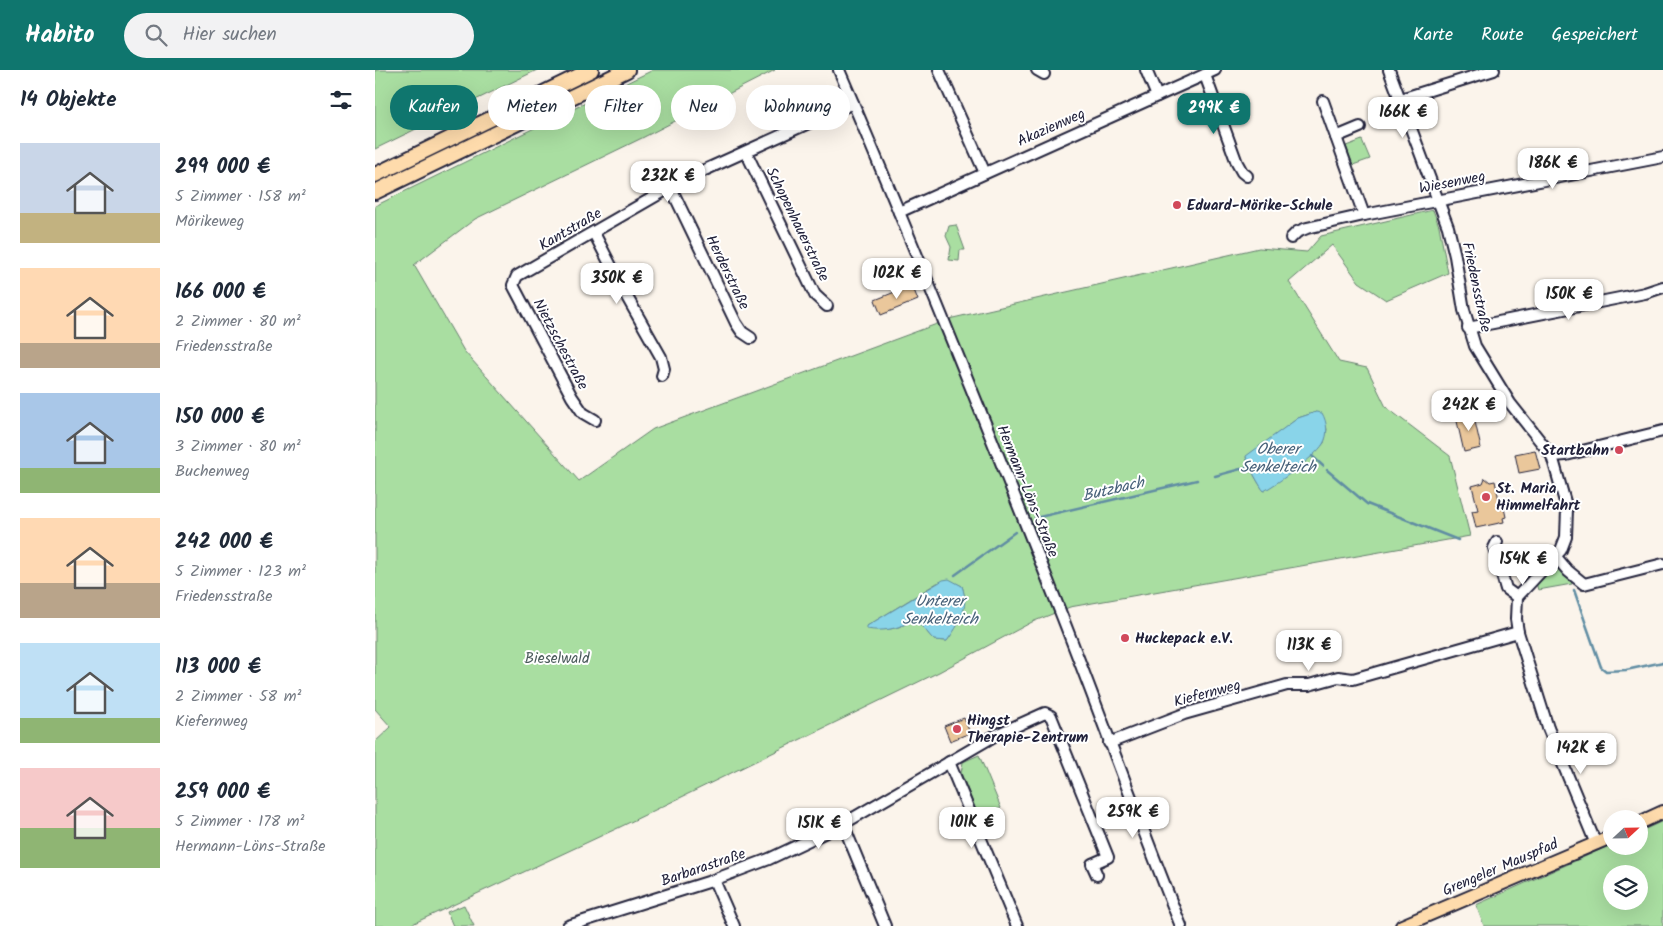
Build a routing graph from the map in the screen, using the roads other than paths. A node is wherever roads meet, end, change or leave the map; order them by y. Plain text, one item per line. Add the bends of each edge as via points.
1 (591, 70) edge
2 (627, 70) edge
3 (839, 70) edge
4 (939, 70) edge
5 (1146, 70) edge
6 (1215, 70) edge
7 (1389, 70) edge
8 (1494, 70) edge
9 (1205, 75) junction
10 (1157, 96) junction
11 (1401, 99) junction
12 (1323, 101) dead end
13 (853, 103) junction
14 (1360, 127) dead end
15 (1336, 137) junction
16 (746, 152) junction
17 (1663, 157) edge
18 (985, 173) junction
19 (375, 175) edge
20 (1247, 176) dead end
21 (671, 188) junction
22 (375, 192) edge
23 (1439, 199) junction
24 (899, 212) junction
25 (1364, 215) junction
26 (595, 233) junction
27 (1291, 238) dead end
28 (517, 276) joint
29 (1663, 287) edge
30 (827, 306) dead end
31 (1468, 328) junction
32 (751, 338) dead end
33 (662, 376) dead end
34 (595, 420) dead end
35 (1663, 431) edge
36 (1552, 456) junction
37 (1496, 545) dead end
38 (1556, 557) junction
39 (1663, 564) edge
40 (1517, 597) junction
41 (1518, 632) junction
42 (1109, 743) junction
43 (949, 762) junction
44 (1663, 812) edge
45 (1648, 819) edge
46 (843, 824) junction
47 (1603, 840) edge
48 (1596, 844) junction
49 (1097, 875) dead end
50 (714, 880) junction
51 (568, 926) edge
52 (734, 926) edge
53 (885, 926) edge
54 (1017, 926) edge
55 (1181, 926) edge
56 (1402, 926) edge

1 - 19 highway
2 - 22 highway
3 - 13 street, Hermann-Löns-Straße
4 - 18 street
5 - 10 street
6 - 9 street, Akazienweg
7 - 11 street, Friedensstraße
8 - 11 street
9 - 10 street, Akazienweg
9 - 20 street via 1237,164
10 - 18 street, Akazienweg
11 - 23 street, Friedensstraße
12 - 15 street
13 - 16 street, Kantstraße
13 - 24 street, Hermann-Löns-Straße
14 - 15 street
15 - 25 street
16 - 21 street, Kantstraße
16 - 30 street, Schopenhauerstraße via 815,295
17 - 23 street, Wiesenweg
18 - 24 street, Akazienweg
21 - 26 street, Kantstraße
21 - 32 street, Herderstraße via 736,323
23 - 25 street, Wiesenweg
23 - 31 street, Friedensstraße via 1455,256
24 - 42 street, Hermann-Löns-Straße via 1059,607
25 - 27 street, Wiesenweg via 1307,228
26 - 28 street, Kantstraße
26 - 33 street via 633,310 661,357
28 - 34 street, Nietzschestraße via 513,285 552,363 583,413
29 - 31 street
31 - 36 street, Friedensstraße via 1475,346 1510,403
35 - 36 street
36 - 38 street, Friedensstraße via 1567,509 1566,537
37 - 40 street via 1507,589
38 - 39 street via 1585,584
38 - 40 street, Friedensstraße
40 - 41 street
41 - 42 street, Kiefernweg via 1353,679 1338,677 1309,685 1287,685 1268,690 1184,714
41 - 48 street via 1548,728
42 - 55 street, Hermann-Löns-Straße
43 - 46 street, Barbarastraße
43 - 49 street, Barbarastraße via 1004,731 1045,713 1051,716 1108,857 1092,864
43 - 54 street
44 - 45 main road
46 - 50 street, Barbarastraße via 769,860
46 - 53 street
47 - 48 main road, Grengeler Mauspfad
48 - 56 main road, Grengeler Mauspfad
50 - 51 street, Barbarastraße
50 - 52 street

